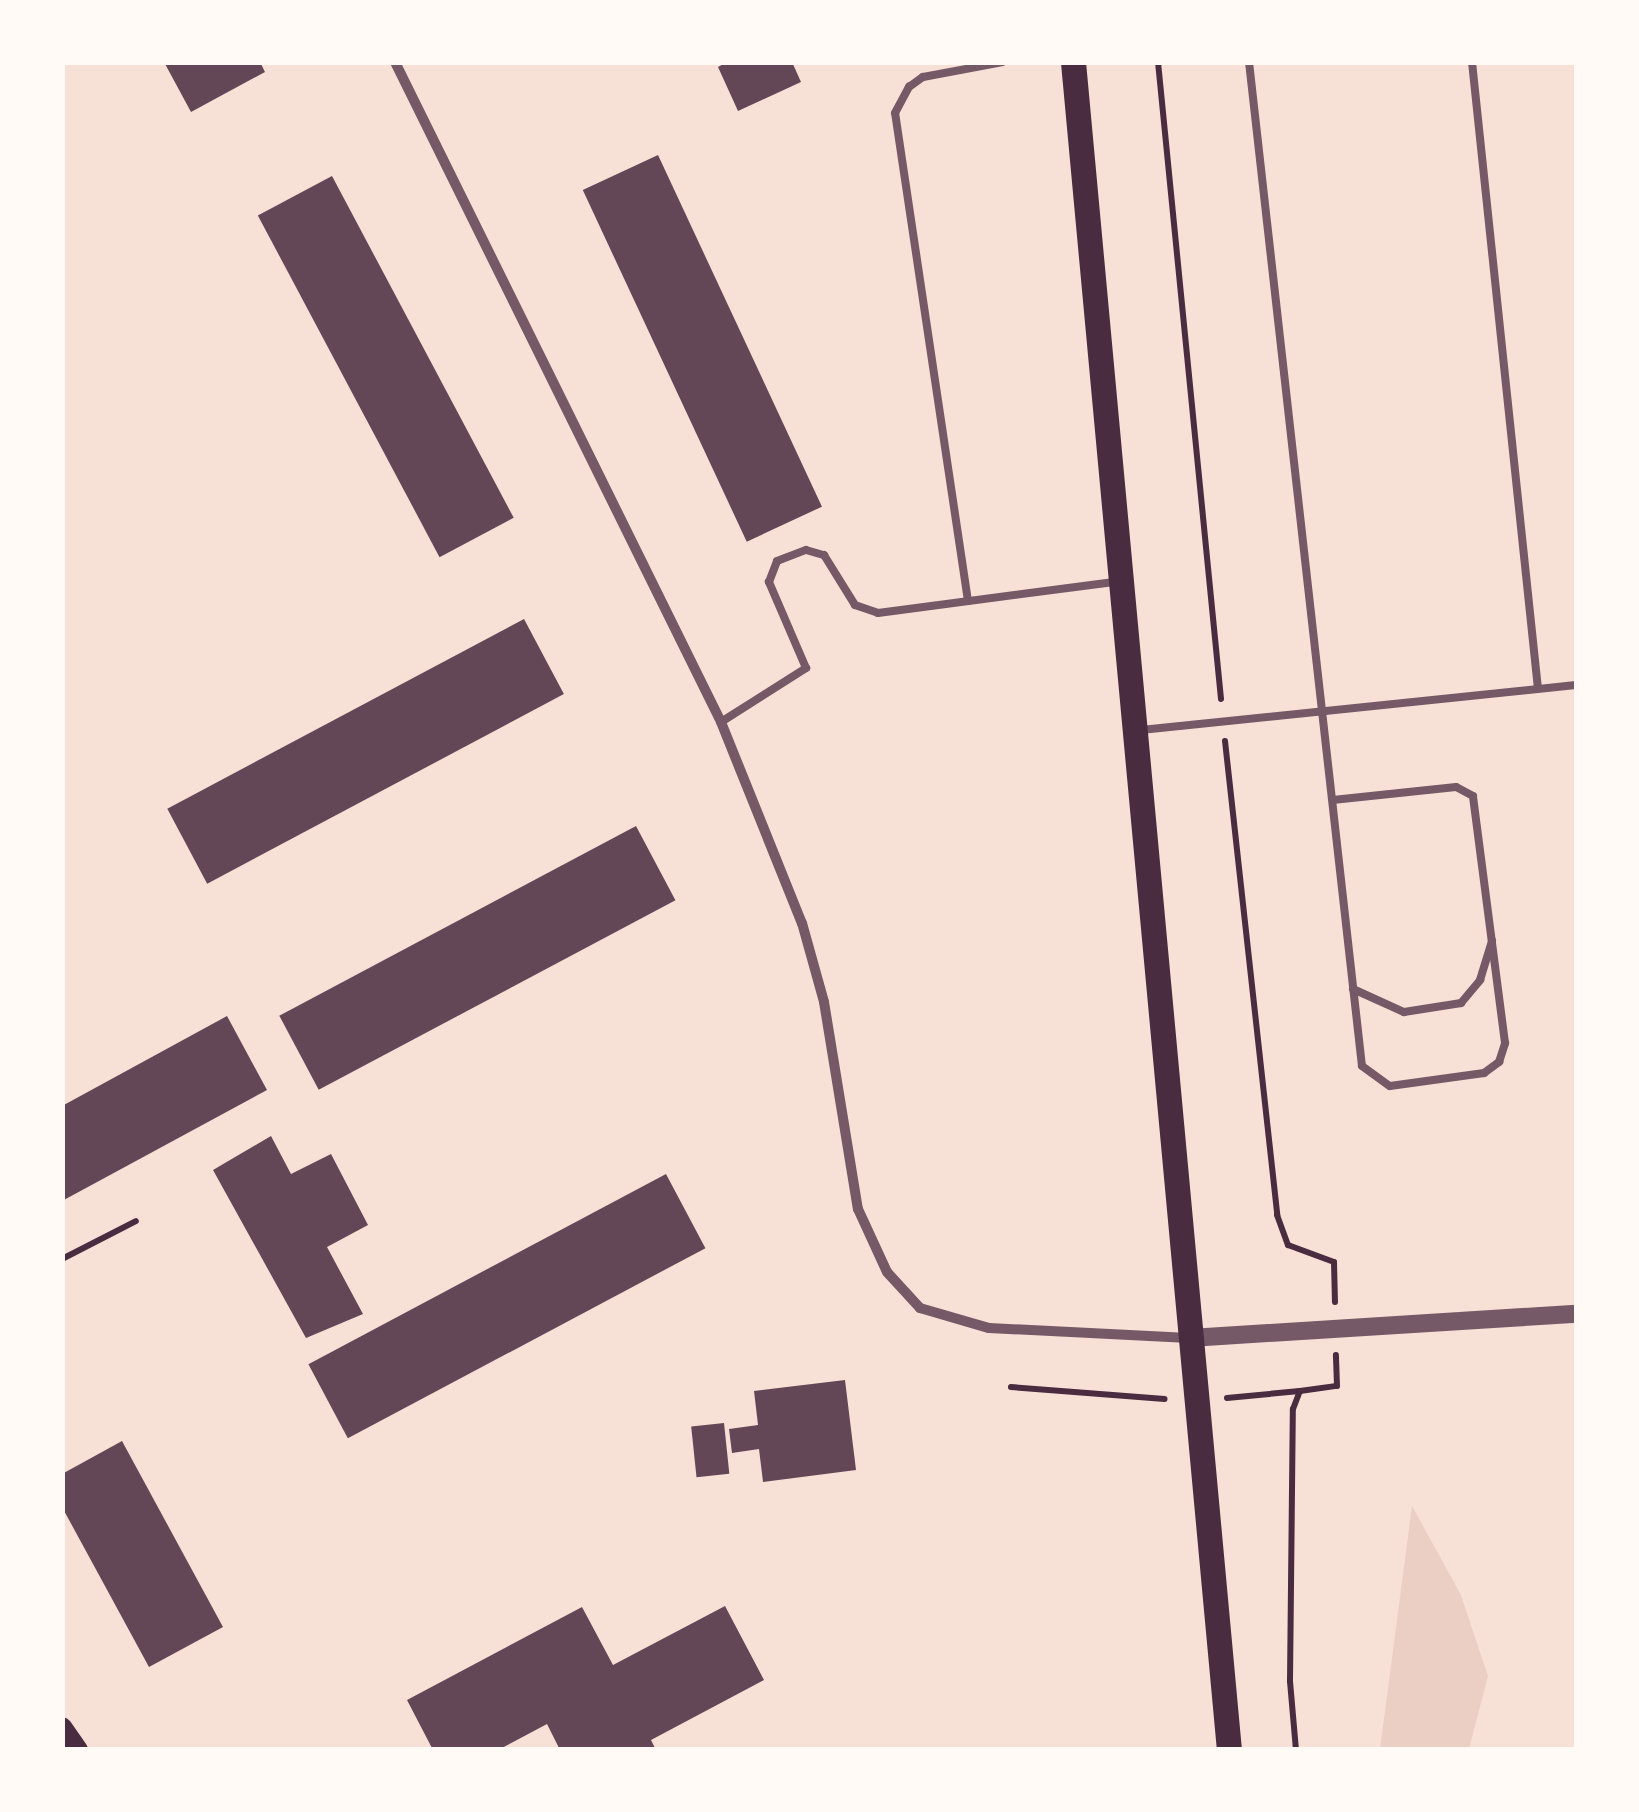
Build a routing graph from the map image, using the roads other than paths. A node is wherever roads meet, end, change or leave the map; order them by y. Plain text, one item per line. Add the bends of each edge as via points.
1 (396, 62) edge
2 (1003, 62) edge
3 (1073, 62) edge
4 (1249, 62) edge
5 (1472, 62) edge
6 (1118, 582) junction
7 (968, 601) junction
8 (1576, 685) edge
9 (1538, 689) junction
10 (1325, 710) junction
11 (721, 722) junction
12 (1132, 730) junction
13 (1333, 800) junction
14 (1494, 934) junction
15 (1354, 989) junction
16 (1576, 1314) edge
17 (1190, 1338) junction
18 (62, 1727) edge
19 (78, 1750) edge
20 (1230, 1750) edge

1 - 11 street
2 - 7 lane via 924,77 909,86 895,113
3 - 6 main road
4 - 10 lane
5 - 9 lane
6 - 7 lane
6 - 12 main road
7 - 11 lane via 878,613 855,605 824,555 806,550 778,561 769,582 806,668
8 - 9 lane
9 - 10 lane
10 - 12 lane
10 - 13 lane
11 - 17 street via 802,923 824,1002 858,1210 887,1272 920,1308 989,1328
12 - 17 main road
13 - 14 lane via 1456,787 1473,796
13 - 15 lane
14 - 15 lane via 1480,980 1461,1004 1404,1012
14 - 15 lane via 1506,1043 1484,1073 1390,1086 1374,1079 1362,1066
16 - 17 street
17 - 20 main road
18 - 19 main road

